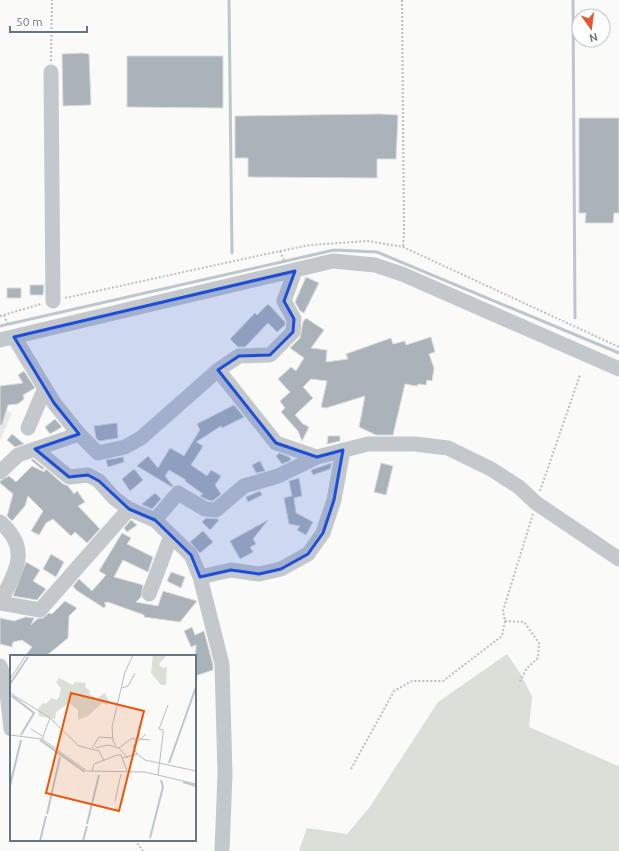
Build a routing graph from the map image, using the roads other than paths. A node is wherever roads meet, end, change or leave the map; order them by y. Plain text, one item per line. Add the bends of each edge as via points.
1 (51, 72) road end
2 (295, 271) junction
3 (53, 301) road end
4 (8, 336) edge
5 (619, 369) edge
6 (218, 370) junction
7 (45, 388) junction
8 (28, 428) dead end
9 (80, 434) junction
10 (35, 449) junction
11 (343, 450) junction
12 (317, 456) junction
13 (0, 472) edge
14 (129, 509) junction
15 (155, 520) junction
16 (0, 522) edge
17 (171, 536) junction
18 (619, 559) edge
19 (200, 577) junction
20 (149, 594) dead end
21 (0, 603) edge
22 (0, 666) edge
23 (10, 720) edge
24 (222, 851) edge

1 - 3 street
2 - 4 street
2 - 5 street via 333,261 375,265 402,274
2 - 6 street via 284,301 294,319 293,332 270,354 239,356
4 - 7 street
6 - 9 street via 141,438 125,447 98,453
6 - 12 street via 276,443
7 - 8 street
7 - 9 street
9 - 10 street
10 - 13 street via 18,455
10 - 14 street via 69,477 88,475 99,481 114,498
11 - 12 street
11 - 18 street via 368,444 415,444 448,448 491,469 519,487 536,503
11 - 19 street via 334,500 323,533 308,554 281,569 259,574 231,570
12 - 15 street via 278,476 244,486 216,510 205,509 178,493
14 - 15 street
14 - 21 street via 40,610
15 - 17 street
16 - 21 street via 12,532 20,555
17 - 19 street via 191,554
17 - 20 street
19 - 24 street via 222,664 225,774
22 - 23 street via 6,683

